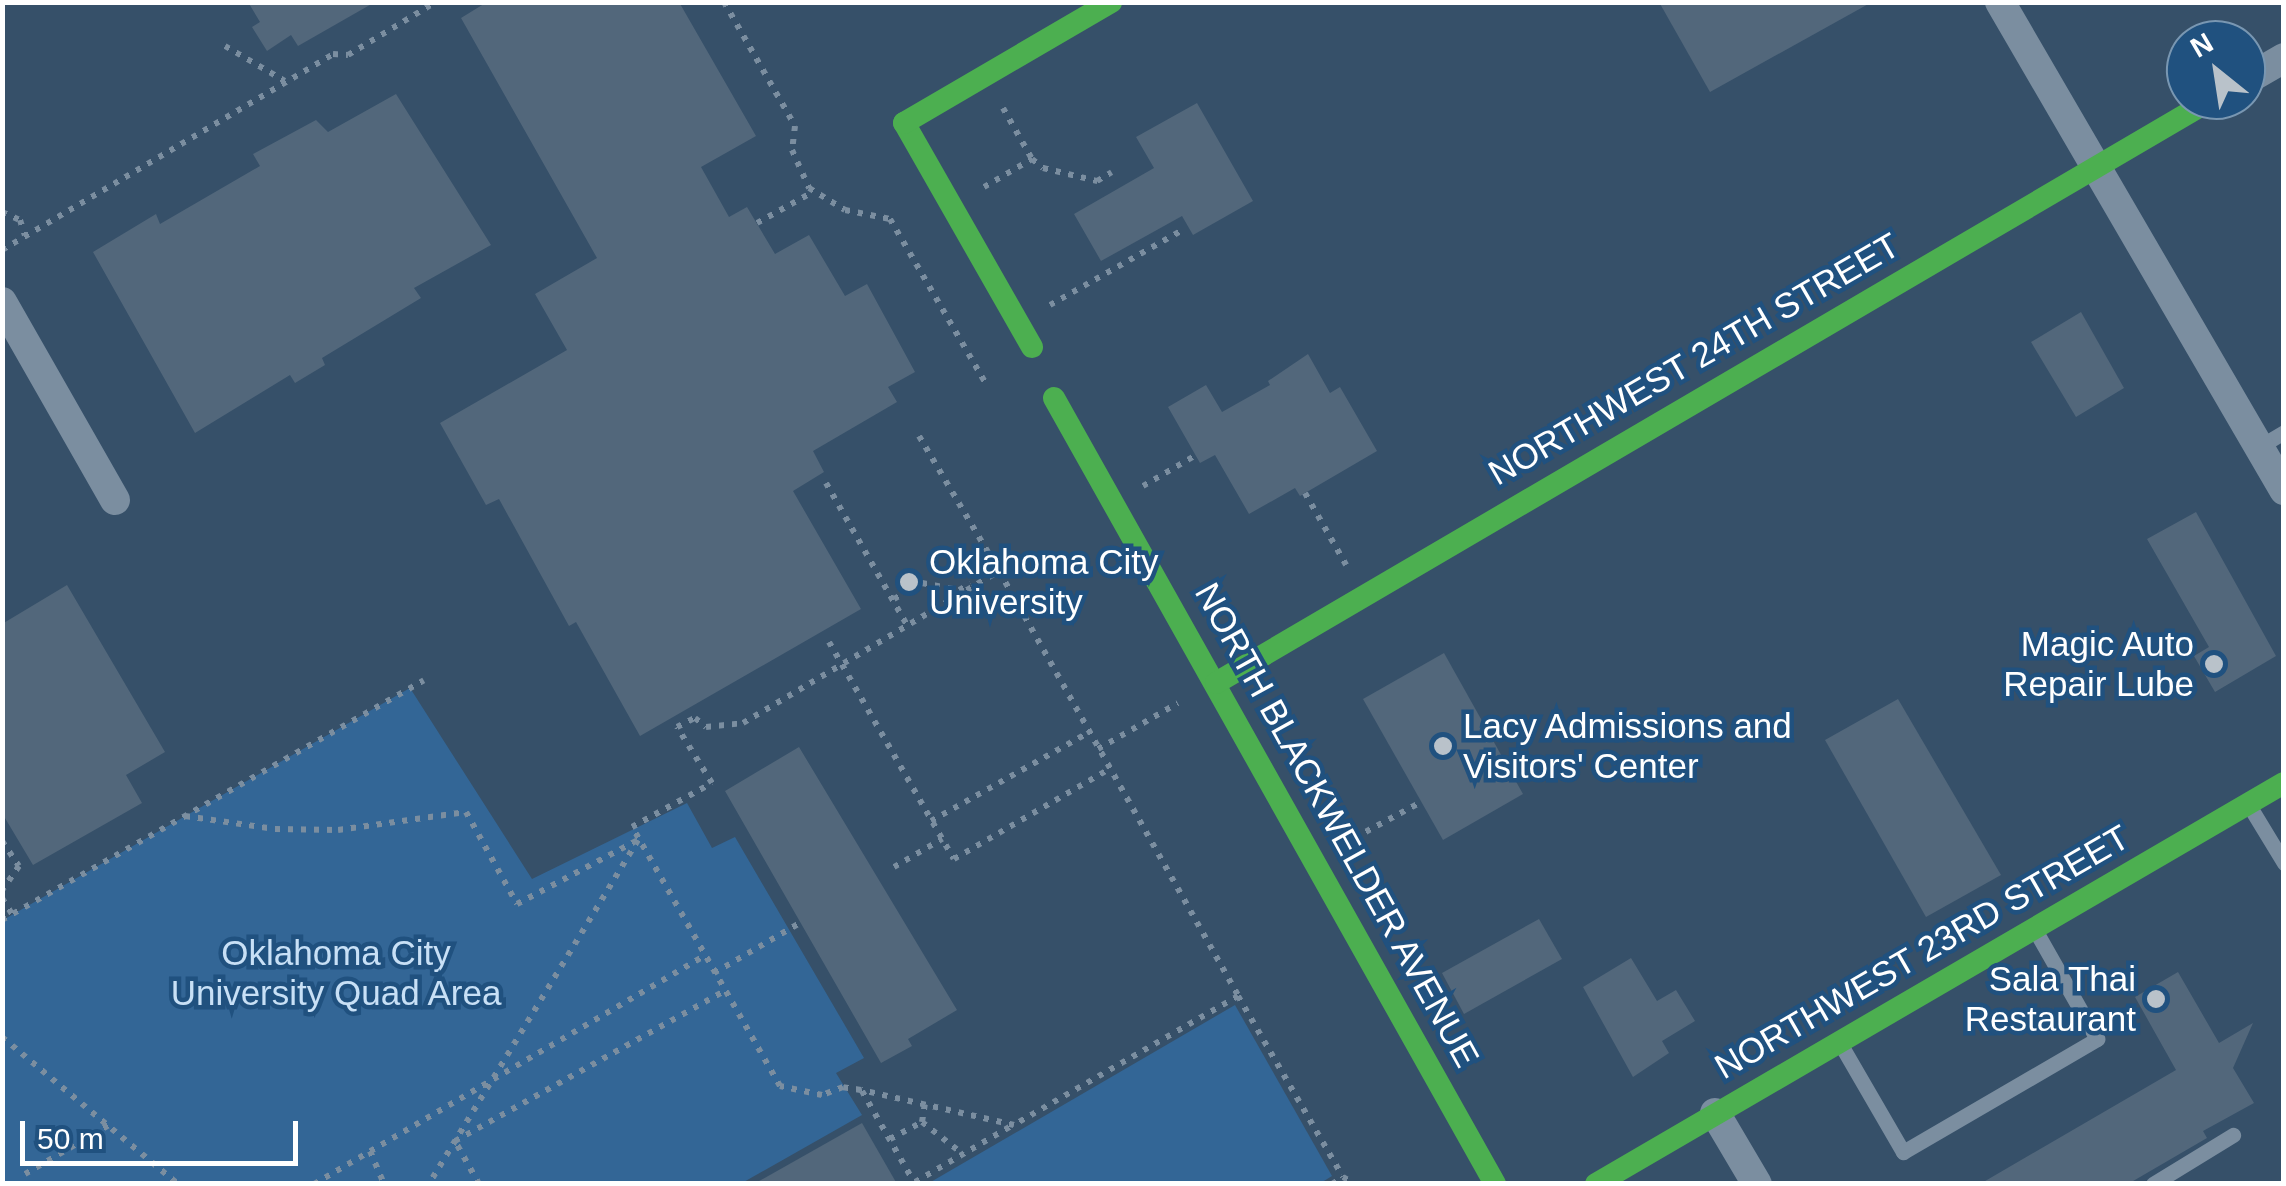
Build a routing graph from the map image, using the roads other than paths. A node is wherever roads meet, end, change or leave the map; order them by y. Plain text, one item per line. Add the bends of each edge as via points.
1 (1111, 2) edge
2 (2000, 2) edge
3 (2177, 120) edge
4 (2094, 168) junction
5 (2, 302) edge
6 (1032, 347) dead end
7 (1054, 398) dead end
8 (2272, 440) edge
9 (2284, 490) edge
10 (115, 500) dead end
11 (1216, 683) junction
12 (2284, 782) edge
13 (2248, 803) junction
14 (2284, 863) edge
15 (2034, 928) junction
16 (1840, 1042) junction
17 (1716, 1113) junction
18 (2233, 1135) dead end
19 (1495, 1184) edge
20 (1596, 1184) edge
21 (1757, 1184) edge
22 (2153, 1184) edge

1 - 6 street via 904,123
2 - 4 street
3 - 4 street, NORTHWEST 24TH STREET
4 - 8 street
4 - 11 street, NORTHWEST 24TH STREET
5 - 10 street
7 - 11 street, NORTH BLACKWELDER AVENUE
8 - 9 street
11 - 19 street, NORTH BLACKWELDER AVENUE
12 - 13 street, NORTHWEST 23RD STREET
13 - 14 lane
13 - 15 street, NORTHWEST 23RD STREET
15 - 16 street, NORTHWEST 23RD STREET
15 - 16 lane via 2096,1039 1903,1152
16 - 17 street, NORTHWEST 23RD STREET
17 - 20 street, NORTHWEST 23RD STREET
17 - 21 street
18 - 22 lane

